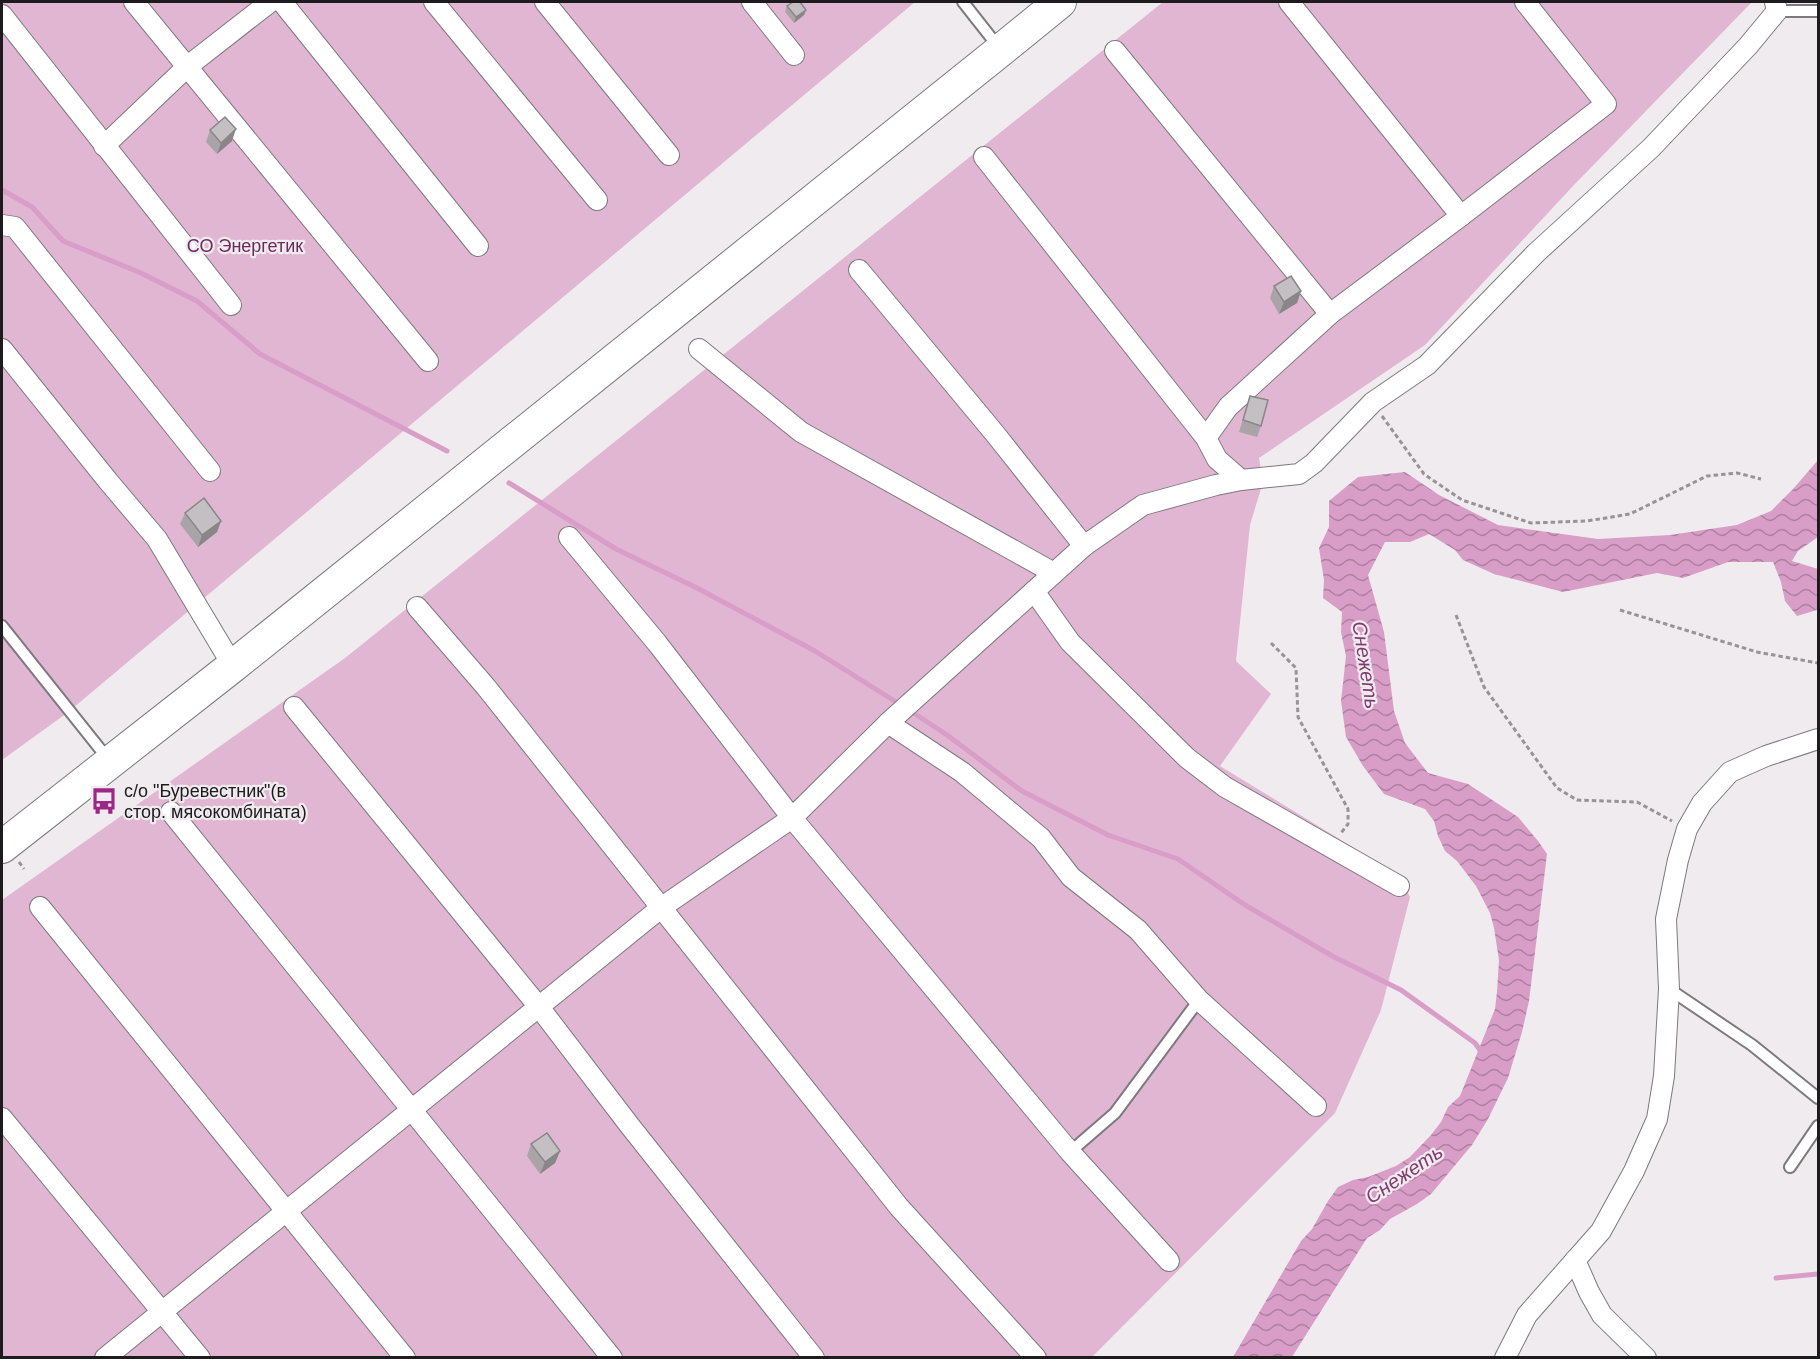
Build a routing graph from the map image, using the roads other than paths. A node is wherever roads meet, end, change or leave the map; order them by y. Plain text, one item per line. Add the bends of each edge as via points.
1 (134, 2) edge
2 (270, 2) edge
3 (282, 2) edge
4 (434, 2) edge
5 (545, 2) edge
6 (752, 2) edge
7 (963, 2) edge
8 (1060, 2) edge
9 (1289, 2) edge
10 (1525, 2) edge
11 (1776, 6) edge
12 (1818, 12) edge
13 (2, 15) edge
14 (1001, 50) junction
15 (1115, 51) dead end
16 (794, 55) dead end
17 (188, 66) junction
18 (104, 146) junction
19 (669, 155) dead end
20 (984, 157) dead end
21 (597, 200) dead end
22 (1461, 216) junction
23 (2, 225) edge
24 (478, 246) dead end
25 (859, 270) dead end
26 (231, 305) dead end
27 (1330, 314) junction
28 (2, 349) edge
29 (699, 349) dead end
30 (428, 361) dead end
31 (1206, 438) junction
32 (210, 471) dead end
33 (1241, 480) junction
34 (569, 537) dead end
35 (1084, 546) junction
36 (1054, 573) junction
37 (1034, 591) junction
38 (417, 607) dead end
39 (2, 626) edge
40 (234, 666) junction
41 (294, 707) dead end
42 (888, 723) junction
43 (1818, 739) edge
44 (110, 762) junction
45 (171, 812) dead end
46 (792, 818) junction
47 (2, 846) edge
48 (1399, 886) dead end
49 (40, 907) dead end
50 (662, 907) junction
51 (1669, 988) junction
52 (1199, 1000) junction
53 (539, 1007) junction
54 (1818, 1098) edge
55 (1316, 1106) dead end
56 (411, 1110) junction
57 (2, 1118) edge
58 (1818, 1126) edge
59 (1070, 1152) junction
60 (1790, 1167) dead end
61 (286, 1211) junction
62 (1575, 1260) junction
63 (1169, 1261) dead end
64 (163, 1311) junction
65 (1506, 1357) edge
66 (105, 1358) edge
67 (200, 1358) edge
68 (405, 1358) edge
69 (612, 1358) edge
70 (814, 1358) edge
71 (1036, 1358) edge
72 (1646, 1358) edge

1 - 17 street
2 - 17 street
3 - 24 street
4 - 21 street
5 - 19 street
6 - 16 street
7 - 14 lane
8 - 14 main road
9 - 22 street
10 - 22 street via 1606,104
11 - 12 lane
11 - 33 street via 1748,46 1652,148 1536,253 1427,365 1373,402 1299,474
13 - 18 street
14 - 40 main road
15 - 27 street
17 - 18 street
17 - 30 street
18 - 26 street
20 - 31 street
22 - 27 street
23 - 32 street via 15,227
25 - 35 street
27 - 31 street via 1228,406
28 - 40 street via 157,539
29 - 36 street via 801,432
31 - 33 street via 1218,459
33 - 35 street via 1143,505
34 - 46 street via 657,643
35 - 36 street
36 - 37 street
37 - 42 street
37 - 48 street via 1070,642 1187,758 1225,787
38 - 50 street
39 - 44 lane
40 - 44 main road
41 - 53 street
42 - 46 street
42 - 52 street via 962,772 1041,838 1071,877 1137,930
43 - 51 street via 1730,772 1702,803 1686,829 1666,919
44 - 47 main road
45 - 56 street
46 - 50 street
46 - 59 street
49 - 61 street
50 - 53 street
50 - 71 street via 899,1207
51 - 54 lane via 1752,1045
51 - 62 street via 1658,1119 1601,1231
52 - 55 street
52 - 59 lane via 1115,1113
53 - 56 street
53 - 70 street
56 - 61 street
56 - 69 street
57 - 64 street
58 - 60 lane
59 - 63 street
61 - 64 street
61 - 68 street
62 - 65 street via 1527,1315
62 - 72 street via 1602,1315
64 - 66 street
64 - 67 street

